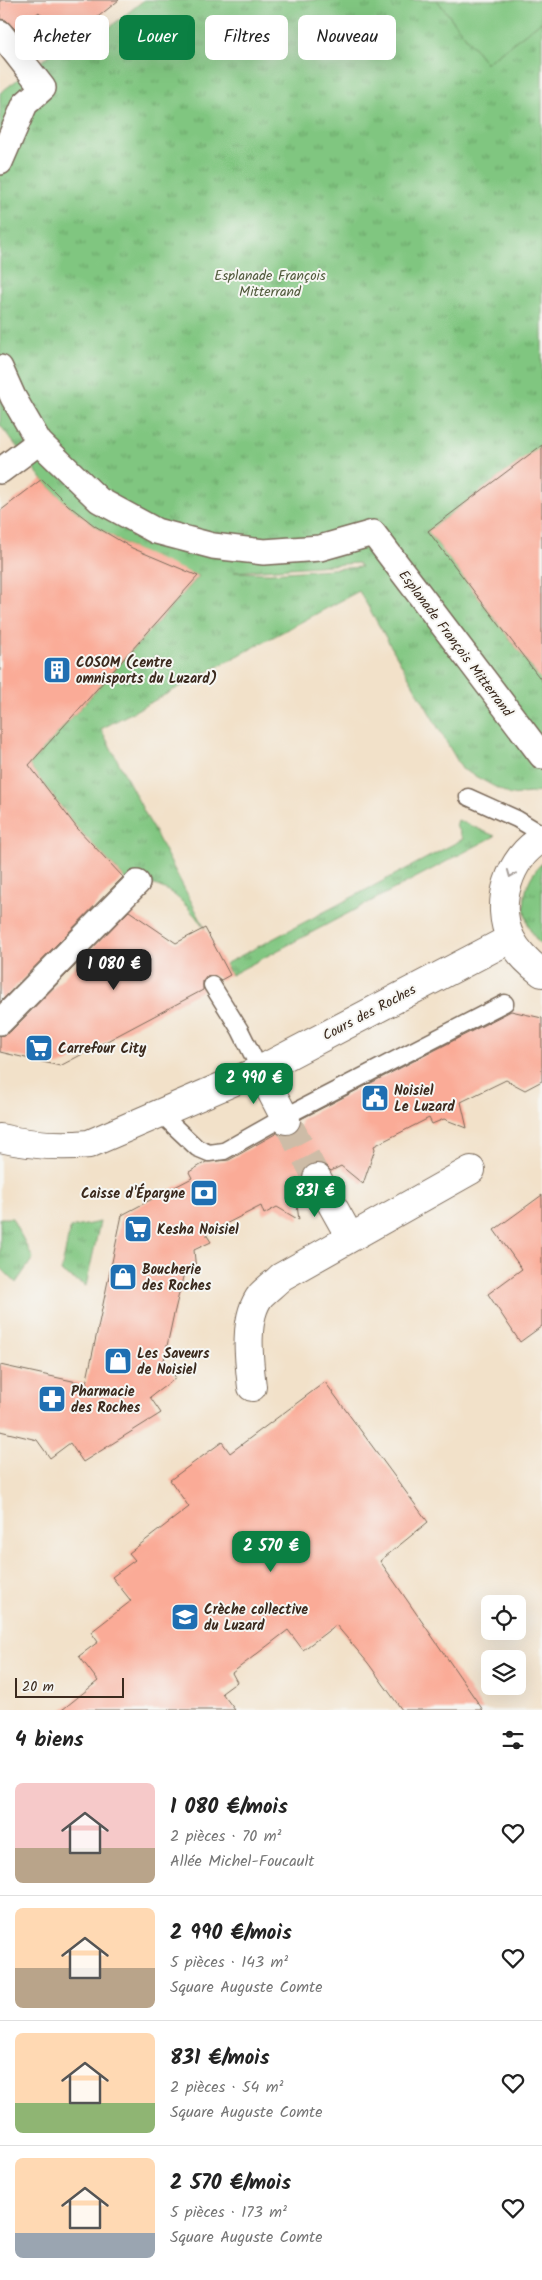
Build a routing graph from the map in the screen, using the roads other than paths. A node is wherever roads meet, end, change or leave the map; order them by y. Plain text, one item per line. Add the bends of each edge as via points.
1 (0, 32) edge
2 (0, 162) edge
3 (0, 368) edge
4 (39, 442) junction
5 (0, 471) edge
6 (542, 756) edge
7 (468, 797) dead end
8 (542, 834) edge
9 (542, 839) edge
10 (137, 883) dead end
11 (510, 939) junction
12 (542, 973) edge
13 (212, 985) dead end
14 (505, 1003) dead end
15 (0, 1022) edge
16 (260, 1070) junction
17 (161, 1114) junction
18 (285, 1118) junction
19 (0, 1138) edge
20 (471, 1170) dead end
21 (317, 1178) tunnel mouth
22 (350, 1238) junction
23 (252, 1387) dead end

1 - 2 street via 43,88 25,104
3 - 4 street, Esplanade François Mitterrand
4 - 5 street
4 - 6 street, Esplanade François Mitterrand via 99,500 156,531 213,546 264,552 320,548 373,533
7 - 8 lane
9 -> 11 street via 515,863 506,888 504,914
10 - 15 street
11 - 12 street via 523,958
11 - 16 street, Cours des Roches
13 - 16 lane
14 - 18 lane
16 - 17 street, Cours des Roches
16 - 18 street
17 - 18 lane via 197,1148 210,1153 224,1151
17 - 19 street, Cours des Roches via 89,1144 33,1145
20 - 22 street
21 - 22 street
22 - 23 street via 281,1277 260,1297 250,1323 248,1354

